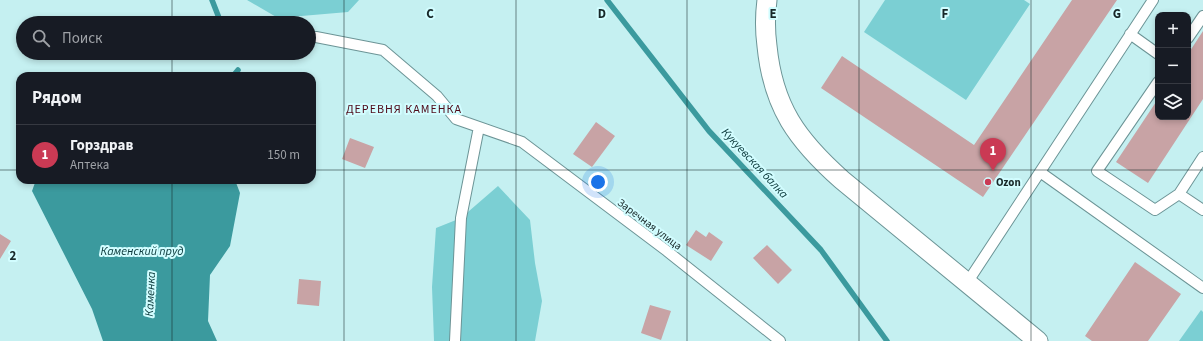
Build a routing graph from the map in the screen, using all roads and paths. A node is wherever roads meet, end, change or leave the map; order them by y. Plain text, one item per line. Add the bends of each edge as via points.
1 (767, 0) edge
2 (1153, 0) edge
3 (1203, 16) edge
4 (1130, 34) junction
5 (1191, 34) edge
6 (316, 37) dead end
7 (1155, 52) edge
8 (1157, 84) edge
9 (479, 127) junction
10 (1203, 157) edge
11 (1040, 172) junction
12 (1179, 194) junction
13 (1203, 210) edge
14 (968, 283) junction
15 (1203, 288) edge
16 (455, 341) edge
17 (780, 341) edge
18 (1038, 341) edge

1 - 14 street via 765,31 774,87 784,112 802,140 818,159 842,180
2 - 4 lane
3 - 5 lane
4 - 7 lane
4 - 11 lane
6 - 9 lane, Заречная улица via 383,50 437,96 456,120
8 - 12 lane via 1097,172 1155,210
9 - 16 lane via 460,218
9 - 17 lane, Заречная улица via 522,142 667,251
10 - 12 lane
11 - 14 lane
11 - 15 lane
12 - 13 lane
14 - 18 street

